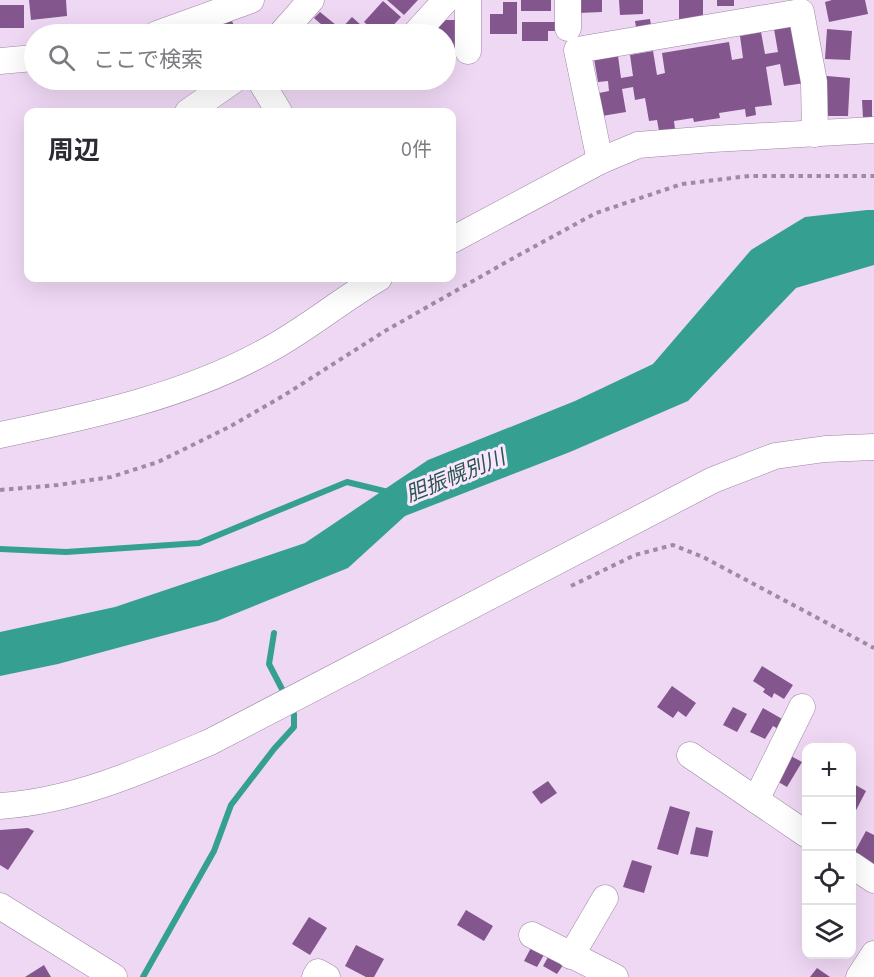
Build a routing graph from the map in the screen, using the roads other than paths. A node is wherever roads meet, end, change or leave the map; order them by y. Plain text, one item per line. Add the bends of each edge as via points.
1 (251, 0) edge
2 (311, 0) edge
3 (446, 0) edge
4 (468, 0) edge
5 (568, 0) edge
6 (185, 24) edge
7 (290, 24) edge
8 (424, 24) edge
9 (568, 28) dead end
10 (468, 51) dead end
11 (24, 59) edge
12 (0, 61) edge
13 (220, 90) edge
14 (266, 90) edge
15 (194, 108) edge
16 (277, 108) edge
17 (874, 130) edge
18 (815, 134) junction
19 (600, 161) junction
20 (456, 238) edge
21 (372, 282) edge
22 (0, 435) edge
23 (874, 447) edge
24 (802, 707) dead end
25 (690, 755) dead end
26 (756, 800) junction
27 (0, 806) edge
28 (802, 831) edge
29 (856, 867) edge
30 (874, 880) edge
31 (605, 898) dead end
32 (0, 906) edge
33 (532, 935) dead end
34 (874, 954) edge
35 (571, 956) junction
36 (114, 977) edge
37 (315, 977) edge
38 (327, 977) edge
39 (615, 977) edge
40 (859, 977) edge

1 - 6 street
2 - 7 street
3 - 8 street
4 - 10 street
5 - 9 street
11 - 12 street
13 - 15 street
14 - 16 street
17 - 18 street
18 - 19 street via 638,145
18 - 19 street via 814,82 801,12 577,50
19 - 20 street
21 - 22 street via 268,350 211,377 152,399
23 - 27 street via 775,456 713,480 210,742 104,785 30,804
24 - 26 street
25 - 26 street
26 - 28 street
29 - 30 street
31 - 35 street
32 - 36 street
33 - 35 street
34 - 40 street
35 - 39 street
37 - 38 street via 318,972

